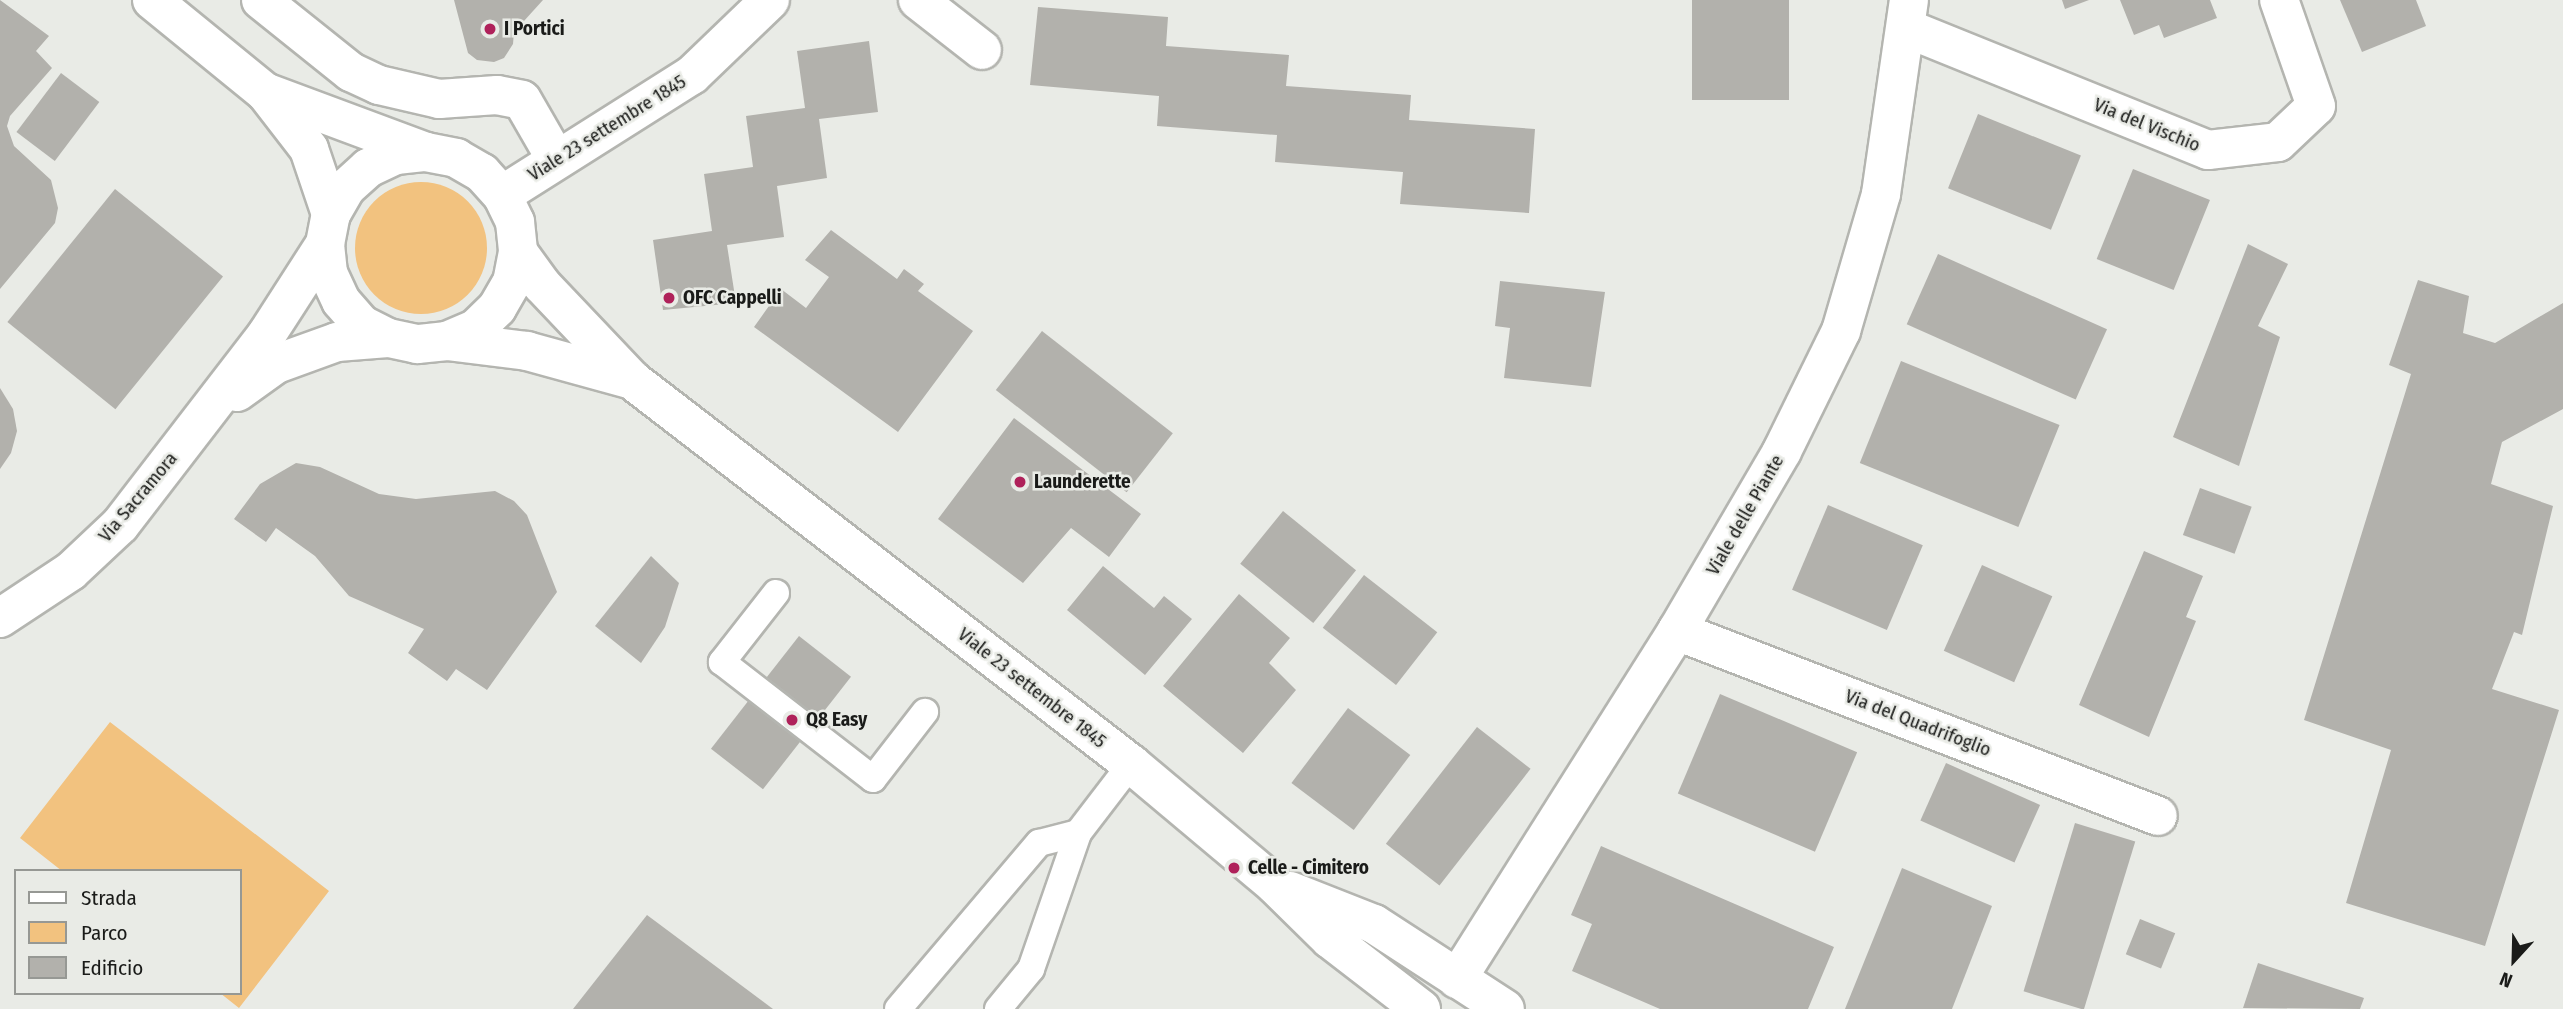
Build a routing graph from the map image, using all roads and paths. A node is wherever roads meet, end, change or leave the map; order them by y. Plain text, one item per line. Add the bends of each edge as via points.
1 (152, 0) edge
2 (261, 0) edge
3 (769, 0) edge
4 (918, 0) edge
5 (2279, 0) edge
6 (1907, 14) edge
7 (982, 50) dead end
8 (265, 92) junction
9 (426, 152) junction
10 (556, 159) junction
11 (502, 195) junction
12 (328, 229) junction
13 (518, 252) junction
14 (388, 338) junction
15 (447, 341) junction
16 (632, 380) junction
17 (202, 419) junction
18 (776, 593) dead end
19 (0, 618) edge
20 (1677, 631) junction
21 (925, 712) dead end
22 (1131, 764) junction
23 (2158, 816) dead end
24 (1078, 832) junction
25 (1275, 885) junction
26 (1457, 979) junction
27 (898, 1009) edge
28 (998, 1009) edge
29 (1421, 1009) edge
30 (1504, 1009) edge

1 - 8 street, Viale 23 settembre 1845
2 - 10 street via 351,72 379,85 439,99 496,94 522,100
3 - 10 street, Viale 23 settembre 1845 via 692,75
4 - 7 street
5 - 6 street, Via del Vischio via 2316,106 2278,142 2208,150
6 - 20 street, Viale delle Piante via 1881,194 1841,331 1782,452
8 - 9 street, Viale 23 settembre 1845
8 - 12 street, Viale 23 settembre 1845 via 309,149
9 - 11 street, Viale 23 settembre 1845 via 456,158 482,173
9 - 12 street, Viale 23 settembre 1845 via 396,155 368,168 346,188
10 - 11 street, Viale 23 settembre 1845
11 - 13 street, Viale 23 settembre 1845 via 515,222
12 - 14 street, Viale 23 settembre 1845 via 328,273 341,301 361,324
12 - 17 street, Via Sacramora via 267,334
13 - 15 street, Viale 23 settembre 1845 via 512,282 497,308 475,329
13 - 16 street, Viale 23 settembre 1845 via 542,285
14 - 15 street, Viale 23 settembre 1845 via 417,344
14 - 17 street, Via Sacramora via 337,342 276,363
15 - 16 street, Viale 23 settembre 1845 via 527,351
16 - 22 street, Viale 23 settembre 1845
17 - 19 street, Via Sacramora via 120,525 71,571
18 - 21 lane via 722,662 873,779
20 - 23 street, Via del Quadrifoglio
20 - 26 street, Viale delle Piante
22 - 24 lane
22 - 25 street, Viale 23 settembre 1845
24 - 27 lane via 1039,843
24 - 28 lane via 1031,969
25 - 26 street via 1374,924
25 - 29 street, Viale 23 settembre 1845 via 1329,939
26 - 30 street

